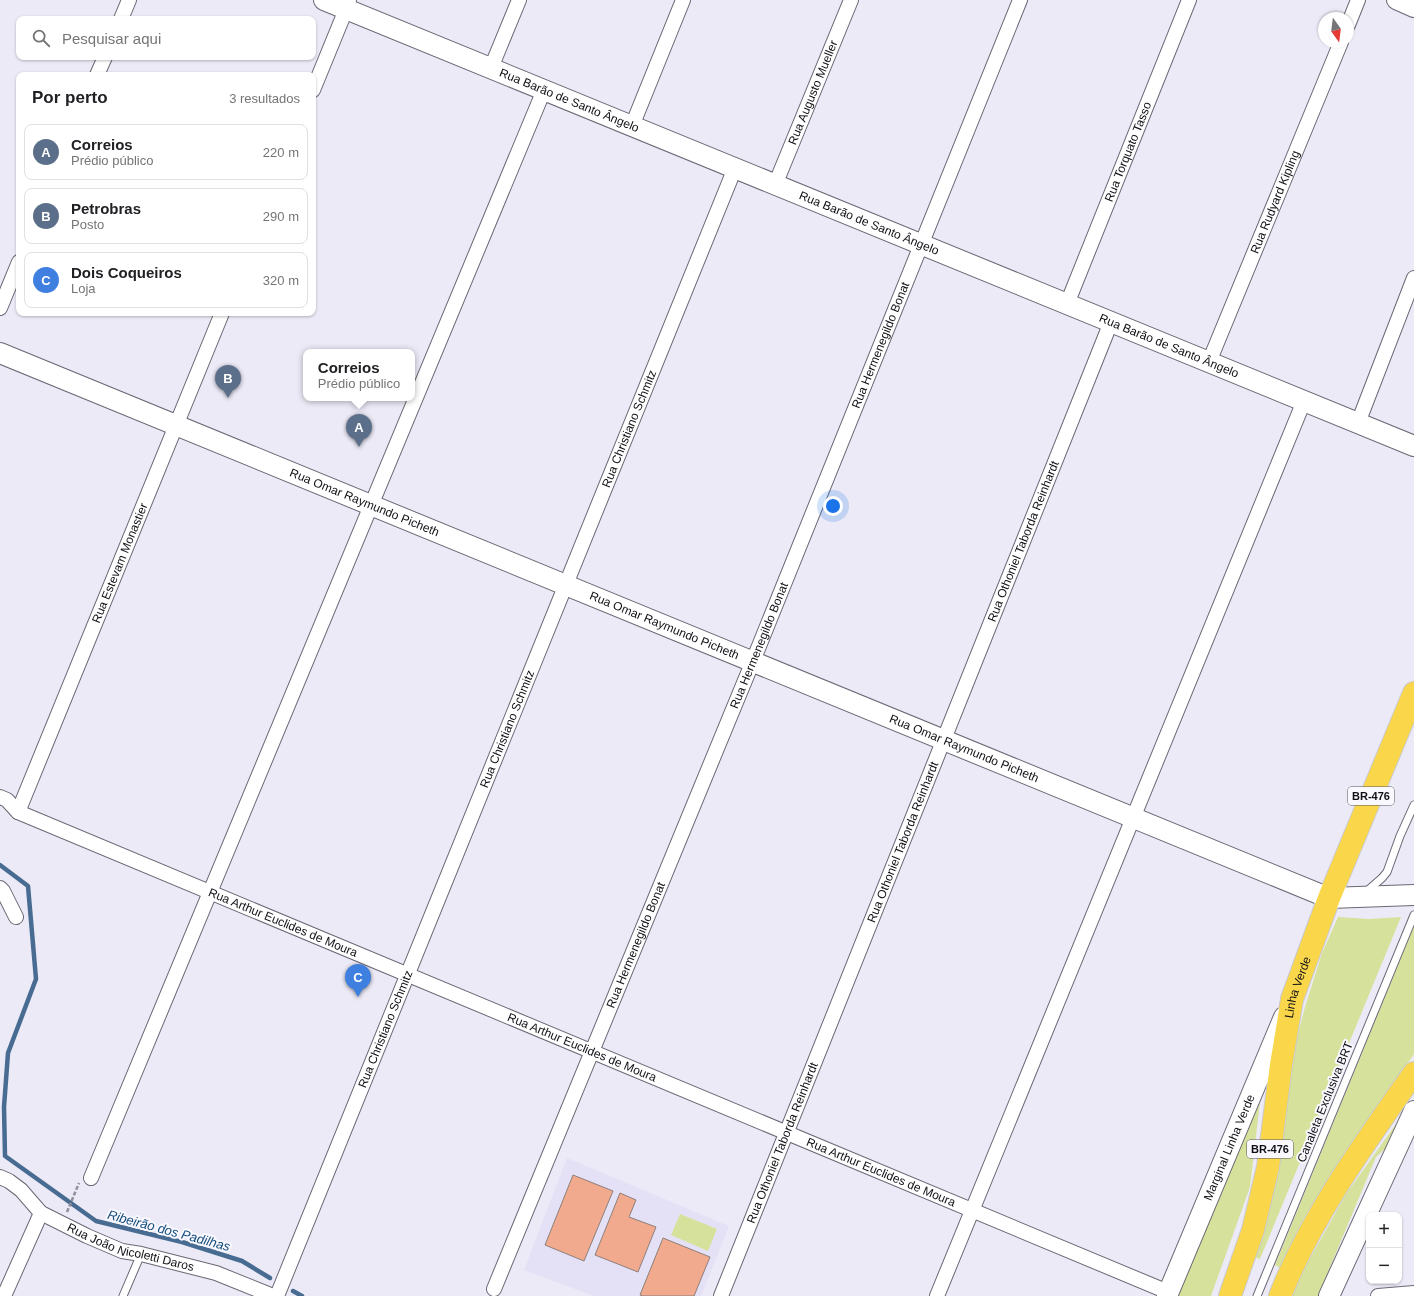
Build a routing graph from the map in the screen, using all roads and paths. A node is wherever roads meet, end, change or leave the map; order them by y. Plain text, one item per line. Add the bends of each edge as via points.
1 (129, 0) edge
2 (324, 0) edge
3 (519, 0) edge
4 (683, 0) edge
5 (851, 0) edge
6 (1020, 0) edge
7 (1189, 0) edge
8 (1358, 0) edge
9 (1396, 0) edge
10 (348, 4) edge
11 (1414, 8) edge
12 (1353, 12) edge
13 (122, 16) edge
14 (1339, 48) edge
15 (104, 60) edge
16 (491, 68) junction
17 (98, 72) edge
18 (316, 83) edge
19 (544, 90) junction
20 (632, 126) junction
21 (735, 168) junction
22 (775, 184) junction
23 (922, 244) junction
24 (16, 269) edge
25 (1414, 278) edge
26 (1068, 304) junction
27 (0, 308) edge
28 (221, 316) edge
29 (1111, 322) junction
30 (0, 353) edge
31 (1209, 362) junction
32 (415, 399) edge
33 (414, 401) edge
34 (1304, 401) junction
35 (1358, 423) junction
36 (176, 425) junction
37 (1414, 446) edge
38 (371, 505) junction
39 (566, 585) junction
40 (752, 661) junction
41 (1414, 693) edge
42 (944, 740) junction
43 (0, 797) edge
44 (1414, 804) edge
45 (18, 812) junction
46 (1133, 818) junction
47 (0, 888) edge
48 (210, 893) junction
49 (1414, 894) edge
50 (1361, 897) junction
51 (1328, 898) junction
52 (1414, 915) edge
53 (16, 917) dead end
54 (407, 975) junction
55 (1292, 999) junction
56 (592, 1052) junction
57 (1414, 1073) edge
58 (1414, 1111) edge
59 (786, 1133) junction
60 (0, 1177) edge
61 (86, 1179) joint
62 (972, 1210) junction
63 (67, 1212) dead end
64 (41, 1213) junction
65 (141, 1254) junction
66 (494, 1289) dead end
67 (1414, 1293) edge
68 (276, 1294) edge
69 (1168, 1294) edge
70 (4, 1296) edge
71 (123, 1296) edge
72 (721, 1296) edge
73 (937, 1296) edge
74 (1230, 1296) edge
75 (1257, 1296) edge
76 (1280, 1296) edge
77 (1329, 1296) edge
78 (1378, 1296) edge

1 - 13 street
2 - 10 main road, Rua Barão de Santo Ângelo
3 - 16 street
4 - 20 street
5 - 22 street, Rua Augusto Mueller
6 - 23 street, Rua Hermenegildo Bonat
7 - 26 street, Rua Torquato Tasso
8 - 12 street
9 - 11 street
10 - 16 main road, Rua Barão de Santo Ângelo
10 - 18 street
14 - 31 street, Rua Rudyard Kipling
15 - 17 street
16 - 19 main road, Rua Barão de Santo Ângelo
19 - 20 main road, Rua Barão de Santo Ângelo
19 - 32 street
20 - 21 main road, Rua Barão de Santo Ângelo
21 - 22 main road, Rua Barão de Santo Ângelo
21 - 39 street, Rua Christiano Schmitz
22 - 23 main road, Rua Barão de Santo Ângelo
23 - 26 main road, Rua Barão de Santo Ângelo
23 - 40 street, Rua Hermenegildo Bonat
24 - 27 street
25 - 35 street
26 - 29 main road, Rua Barão de Santo Ângelo
28 - 36 street, Rua Estevam Monastier
29 - 31 main road, Rua Barão de Santo Ângelo
29 - 42 street, Rua Othoniel Taborda Reinhardt
30 - 36 main road, Rua Omar Raymundo Picheth
31 - 34 main road, Rua Barão de Santo Ângelo
33 - 38 street
34 - 35 main road, Rua Barão de Santo Ângelo
34 - 46 street
35 - 37 main road, Rua Barão de Santo Ângelo
36 - 38 main road, Rua Omar Raymundo Picheth
36 - 45 street, Rua Estevam Monastier
38 - 39 main road, Rua Omar Raymundo Picheth
38 - 48 street
39 - 40 main road, Rua Omar Raymundo Picheth
39 - 54 street, Rua Christiano Schmitz
40 - 42 main road, Rua Omar Raymundo Picheth
40 - 56 street, Rua Hermenegildo Bonat
41 - 51 highway, Linha Verde / BR-476
42 - 46 main road, Rua Omar Raymundo Picheth
42 - 59 street, Rua Othoniel Taborda Reinhardt
43 - 45 street, Rua Arthur Euclides de Moura via 7,800
44 - 50 lane via 1387,872
45 - 48 street, Rua Arthur Euclides de Moura
46 - 51 main road, Rua Omar Raymundo Picheth
46 - 62 street
47 - 53 street
48 - 54 street, Rua Arthur Euclides de Moura
48 - 61 street
49 - 50 main road
50 - 51 main road
51 - 55 highway, Linha Verde / BR-476
52 - 75 lane, Canaleta Exclusiva BRT
54 - 56 street, Rua Arthur Euclides de Moura
54 - 68 street, Rua Christiano Schmitz
55 - 69 main road, Marginal Linha Verde
55 - 74 highway, Linha Verde / BR-476 via 1268,1167 1253,1230
56 - 59 street, Rua Arthur Euclides de Moura
56 - 66 street, Rua Hermenegildo Bonat
57 - 76 highway via 1340,1180 1310,1230
58 - 77 main road
59 - 62 street, Rua Arthur Euclides de Moura
59 - 72 street, Rua Othoniel Taborda Reinhardt
60 - 64 street, Rua João Nicoletti Daros via 21,1190
61 - 63 path
62 - 69 street, Rua Arthur Euclides de Moura
62 - 73 street
64 - 65 street, Rua João Nicoletti Daros via 122,1251
64 - 70 street
65 - 68 street, Rua João Nicoletti Daros via 216,1273
65 - 71 lane
67 - 78 street

